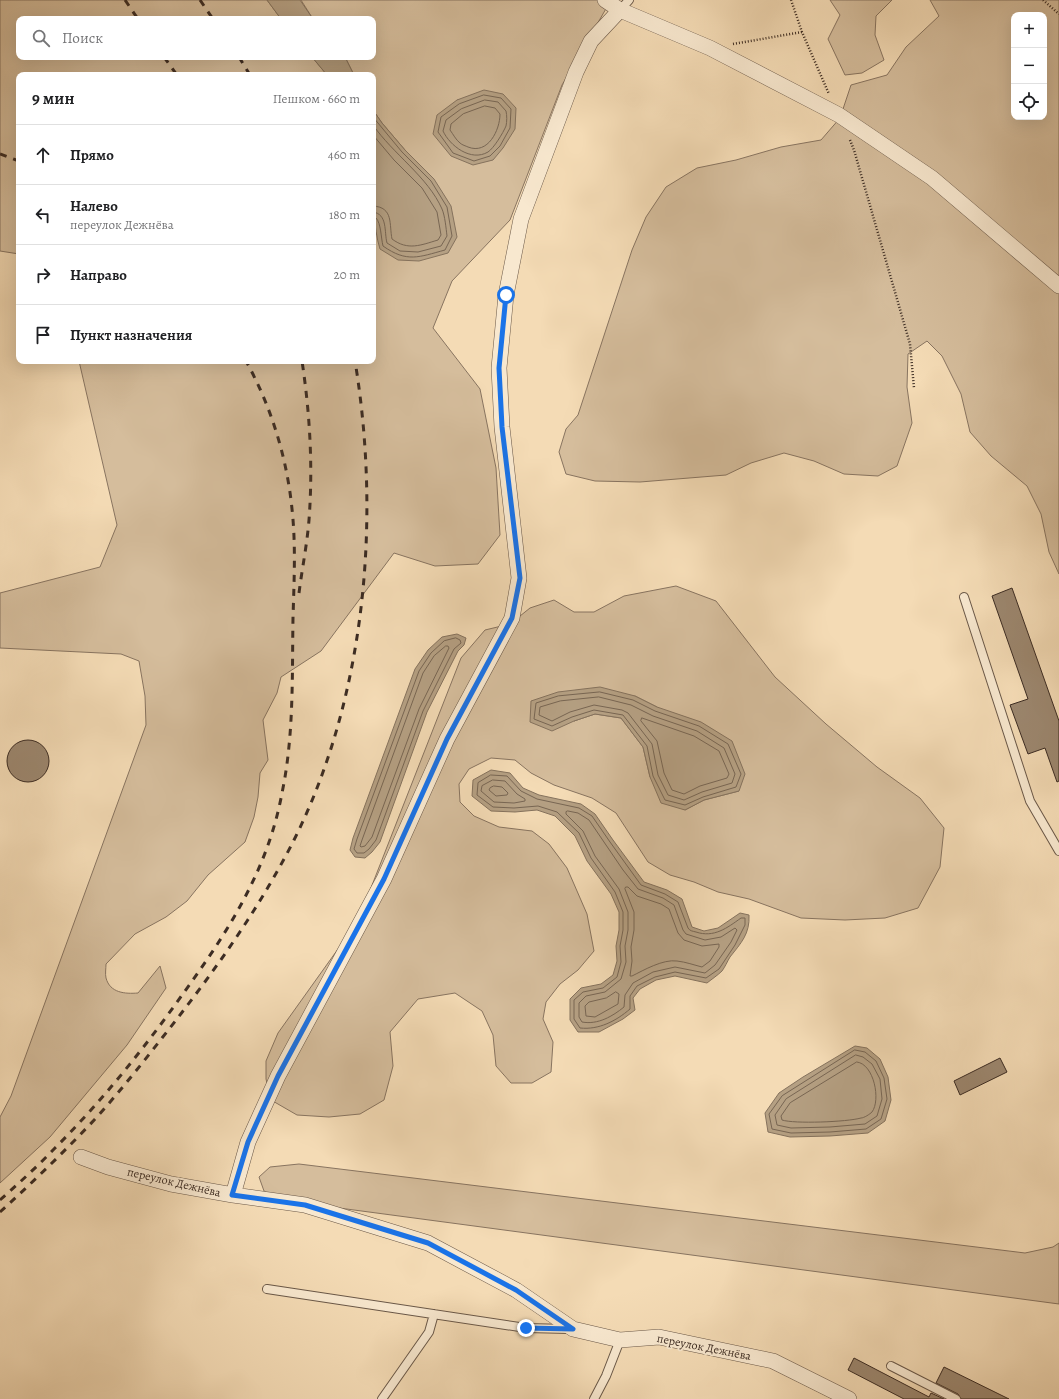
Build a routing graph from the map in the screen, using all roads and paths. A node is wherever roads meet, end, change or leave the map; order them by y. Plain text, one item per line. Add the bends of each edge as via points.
1 (605, 0) edge
2 (791, 0) edge
3 (1043, 0) edge
4 (624, 5) edge
5 (1059, 14) edge
6 (802, 32) junction
7 (733, 44) dead end
8 (829, 94) dead end
9 (848, 136) dead end
10 (1059, 286) edge
11 (914, 388) dead end
12 (964, 597) dead end
13 (1059, 851) edge
14 (81, 1157) dead end
15 (232, 1195) junction
16 (267, 1289) dead end
17 (434, 1314) junction
18 (573, 1329) junction
19 (620, 1340) junction
20 (891, 1366) dead end
21 (382, 1399) edge
22 (594, 1399) edge
23 (849, 1399) edge
24 (956, 1399) edge

1 - 4 street
2 - 6 path
3 - 5 path
4 - 10 street via 839,115 932,178
4 - 15 street via 591,41 576,72 521,219 506,295 499,368 502,427 520,578 512,618 447,739 384,879 278,1076 248,1142
6 - 7 path
6 - 8 path
9 - 11 path via 910,344
12 - 13 lane via 1030,801
14 - 15 street, переулок Дежнёва via 171,1184
15 - 18 street, переулок Дежнёва via 305,1205 428,1243 516,1290
16 - 17 lane
17 - 18 lane via 526,1328
17 - 21 lane via 429,1332
18 - 19 street, переулок Дежнёва
19 - 22 lane
19 - 23 street, переулок Дежнёва via 659,1337 773,1361
20 - 24 lane

